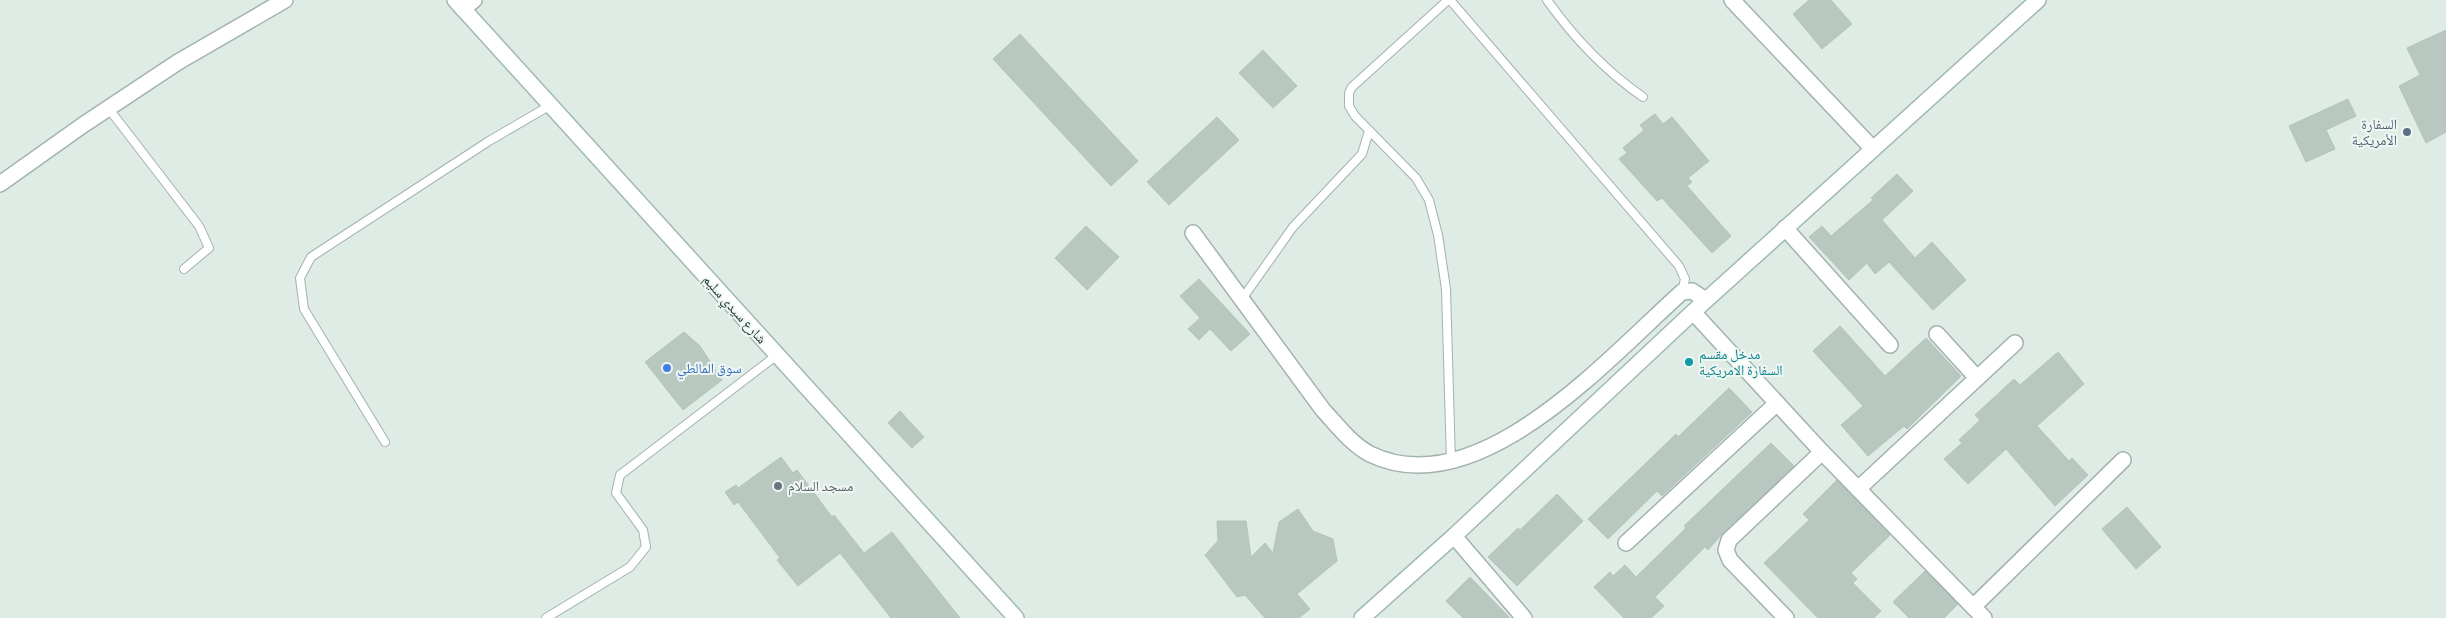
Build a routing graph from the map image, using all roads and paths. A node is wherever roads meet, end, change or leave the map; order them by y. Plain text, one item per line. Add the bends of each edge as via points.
1 (285, 0) edge
2 (1449, 0) edge
3 (1547, 0) edge
4 (1732, 0) edge
5 (2038, 0) edge
6 (464, 3) edge
7 (1643, 97) dead end
8 (549, 106) junction
9 (109, 109) junction
10 (1368, 131) junction
11 (1873, 149) junction
12 (0, 184) edge
13 (1785, 228) junction
14 (1193, 233) dead end
15 (184, 269) dead end
16 (1682, 292) junction
17 (1242, 299) junction
18 (1706, 300) junction
19 (1693, 312) junction
20 (1937, 334) dead end
21 (2015, 343) dead end
22 (1890, 345) dead end
23 (776, 355) junction
24 (1977, 378) junction
25 (1777, 403) junction
26 (385, 442) dead end
27 (1822, 452) junction
28 (2123, 460) dead end
29 (1451, 462) junction
30 (1858, 489) junction
31 (1454, 536) junction
32 (1626, 543) dead end
33 (1973, 606) junction
34 (546, 618) edge
35 (1016, 618) edge
36 (1362, 618) edge
37 (1524, 618) edge
38 (1786, 618) edge
39 (1984, 618) edge

1 - 9 street via 178,62
2 - 10 lane via 1352,87 1349,106
2 - 16 lane via 1679,266 1685,279
3 - 7 lane via 1602,66
4 - 11 street
5 - 11 street
6 - 8 street, شارع سيدي سليم
8 - 23 street, شارع سيدي سليم
8 - 26 lane via 489,141 311,257 300,278 304,309
9 - 12 street
9 - 15 lane via 199,226 208,248
10 - 17 lane via 1362,154 1293,227
10 - 29 lane via 1423,189 1438,235 1446,289
11 - 13 street
13 - 18 street
13 - 22 street
14 - 17 street
16 - 18 street via 1692,291
16 - 29 street via 1565,400 1477,453
17 - 29 street via 1323,410 1360,447 1378,457 1413,466
18 - 19 street
19 - 25 street
19 - 31 street
20 - 24 street
21 - 24 street
23 - 34 lane via 620,475 616,493 643,530 646,547 630,567
23 - 35 street, شارع سيدي سليم
24 - 30 street
25 - 27 street
25 - 32 street
27 - 30 street
27 - 38 street via 1728,540 1726,550 1730,560
28 - 33 street
30 - 33 street
31 - 36 street
31 - 37 street
33 - 39 street

